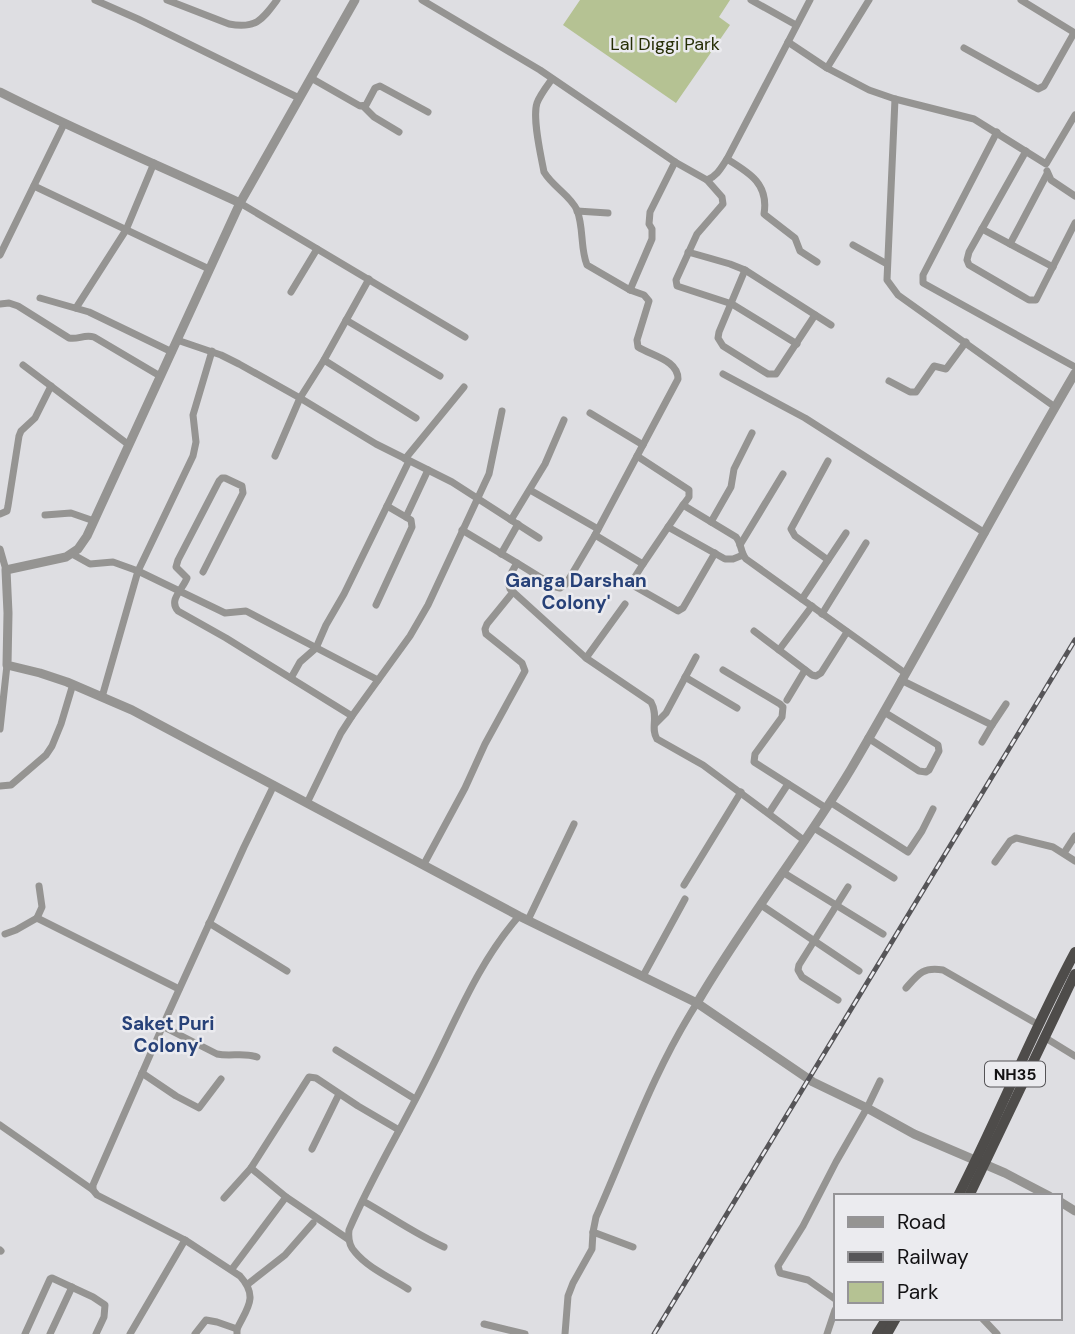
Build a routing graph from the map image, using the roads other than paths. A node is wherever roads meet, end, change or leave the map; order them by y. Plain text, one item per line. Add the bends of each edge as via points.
1 (95, 0) edge
2 (167, 0) edge
3 (277, 0) edge
4 (355, 0) edge
5 (422, 0) edge
6 (753, 0) edge
7 (810, 0) edge
8 (869, 0) edge
9 (1021, 0) edge
10 (796, 25) junction
11 (1075, 33) edge
12 (788, 42) junction
13 (964, 48) dead end
14 (827, 68) junction
15 (311, 78) junction
16 (552, 79) junction
17 (0, 92) edge
18 (299, 98) junction
19 (895, 99) junction
20 (363, 106) junction
21 (428, 111) dead end
22 (1075, 115) edge
23 (64, 124) junction
24 (400, 132) dead end
25 (997, 132) junction
26 (1026, 151) junction
27 (727, 159) junction
28 (675, 162) junction
29 (153, 163) junction
30 (1046, 164) junction
31 (1048, 174) junction
32 (707, 180) junction
33 (34, 186) junction
34 (1075, 196) edge
35 (240, 203) junction
36 (577, 211) junction
37 (608, 212) dead end
38 (1075, 223) edge
39 (982, 229) junction
40 (126, 230) junction
41 (1010, 244) junction
42 (853, 245) dead end
43 (317, 249) junction
44 (688, 252) junction
45 (0, 256) edge
46 (817, 262) dead end
47 (887, 264) junction
48 (1053, 267) junction
49 (209, 269) junction
50 (744, 270) junction
51 (369, 279) junction
52 (630, 290) junction
53 (291, 292) dead end
54 (40, 298) dead end
55 (0, 304) edge
56 (732, 304) junction
57 (76, 308) junction
58 (816, 315) junction
59 (346, 320) junction
60 (831, 325) dead end
61 (466, 337) dead end
62 (177, 340) junction
63 (966, 342) junction
64 (797, 344) junction
65 (212, 351) junction
66 (172, 352) junction
67 (324, 360) junction
68 (23, 365) dead end
69 (1075, 367) edge
70 (1075, 373) edge
71 (723, 374) dead end
72 (160, 376) junction
73 (440, 376) dead end
74 (889, 381) dead end
75 (51, 386) junction
76 (464, 387) dead end
77 (300, 398) junction
78 (1055, 407) junction
79 (502, 411) dead end
80 (590, 413) dead end
81 (416, 418) dead end
82 (564, 420) dead end
83 (752, 433) dead end
84 (129, 445) junction
85 (643, 445) junction
86 (275, 456) dead end
87 (637, 456) junction
88 (407, 460) junction
89 (828, 461) dead end
90 (428, 470) junction
91 (783, 474) dead end
92 (530, 489) junction
93 (478, 498) junction
94 (682, 505) junction
95 (387, 506) junction
96 (0, 514) edge
97 (45, 515) dead end
98 (406, 517) junction
99 (94, 521) junction
100 (515, 522) junction
101 (711, 522) junction
102 (668, 527) junction
103 (462, 530) junction
104 (597, 532) junction
105 (846, 533) dead end
106 (985, 533) junction
107 (539, 538) dead end
108 (866, 543) dead end
109 (740, 545) junction
110 (0, 549) edge
111 (715, 553) junction
112 (72, 554) junction
113 (501, 554) junction
114 (743, 555) junction
115 (828, 560) junction
116 (517, 563) junction
117 (643, 564) junction
118 (6, 570) junction
119 (138, 571) junction
120 (203, 572) dead end
121 (180, 591) junction
122 (513, 592) junction
123 (802, 599) junction
124 (625, 604) dead end
125 (376, 605) dead end
126 (812, 606) junction
127 (822, 614) junction
128 (754, 631) dead end
129 (848, 632) junction
130 (4, 636) edge
131 (316, 648) junction
132 (779, 650) junction
133 (696, 657) dead end
134 (586, 658) junction
135 (723, 670) dead end
136 (805, 670) junction
137 (5, 672) edge
138 (685, 677) junction
139 (903, 677) junction
140 (291, 678) junction
141 (377, 680) junction
142 (73, 684) junction
143 (102, 696) junction
144 (787, 700) dead end
145 (1006, 704) dead end
146 (737, 708) dead end
147 (884, 712) junction
148 (352, 716) junction
149 (655, 724) junction
150 (992, 725) junction
151 (0, 729) edge
152 (869, 738) junction
153 (982, 742) dead end
154 (788, 784) junction
155 (274, 785) junction
156 (0, 786) edge
157 (741, 792) junction
158 (307, 803) junction
159 (828, 805) junction
160 (933, 809) dead end
161 (769, 813) junction
162 (574, 824) dead end
163 (814, 828) junction
164 (1075, 836) edge
165 (805, 841) junction
166 (1064, 853) junction
167 (1075, 861) edge
168 (995, 862) dead end
169 (424, 864) junction
170 (784, 873) junction
171 (894, 878) dead end
172 (684, 885) dead end
173 (39, 886) dead end
174 (848, 887) dead end
175 (685, 899) dead end
176 (761, 905) junction
177 (836, 906) junction
178 (37, 918) junction
179 (524, 918) junction
180 (209, 923) junction
181 (5, 934) dead end
182 (883, 934) dead end
183 (815, 941) junction
184 (1075, 953) edge
185 (287, 971) dead end
186 (859, 971) dead end
187 (1075, 975) edge
188 (643, 976) junction
189 (906, 988) dead end
190 (179, 989) junction
191 (838, 1000) dead end
192 (697, 1003) junction
193 (1039, 1025) junction
194 (162, 1026) junction
195 (1044, 1037) junction
196 (336, 1050) dead end
197 (1075, 1056) edge
198 (257, 1058) dead end
199 (142, 1073) junction
200 (221, 1079) dead end
201 (880, 1081) dead end
202 (339, 1094) junction
203 (415, 1099) junction
204 (867, 1108) junction
205 (0, 1125) edge
206 (399, 1130) junction
207 (312, 1149) dead end
208 (980, 1163) junction
209 (251, 1168) junction
210 (93, 1190) junction
211 (959, 1194) edge
212 (970, 1194) edge
213 (1045, 1194) edge
214 (286, 1197) junction
215 (224, 1198) dead end
216 (363, 1201) junction
217 (313, 1223) dead end
218 (593, 1232) junction
219 (348, 1239) junction
220 (186, 1240) junction
221 (444, 1247) dead end
222 (634, 1247) dead end
223 (232, 1269) junction
224 (248, 1284) junction
225 (72, 1287) junction
226 (408, 1289) dead end
227 (834, 1298) edge
228 (834, 1313) edge
229 (984, 1320) edge
230 (484, 1324) dead end
231 (237, 1332) edge
232 (25, 1334) edge
233 (50, 1334) edge
234 (96, 1334) edge
235 (130, 1334) edge
236 (195, 1334) edge
237 (520, 1334) edge
238 (565, 1334) edge
239 (827, 1334) edge
240 (997, 1334) edge

1 - 18 street
2 - 3 street via 238,26 257,22
4 - 15 street
5 - 16 street
6 - 10 street
7 - 10 street
8 - 14 street
9 - 11 street
10 - 12 street
11 - 13 street via 1038,89
12 - 14 street
12 - 27 street
14 - 19 street
15 - 18 street
15 - 20 street
16 - 28 street
16 - 36 street via 536,110 543,165 548,179
17 - 23 street
18 - 35 street
19 - 25 street via 974,118
19 - 47 street
20 - 21 street via 380,86
20 - 24 street
22 - 30 street
23 - 29 street
23 - 33 street
25 - 26 street
25 - 69 street via 922,275 923,284
26 - 30 street
26 - 39 street
27 - 32 street
27 - 46 street via 755,178 766,199 764,214 795,237 800,251
28 - 32 street
28 - 52 street via 650,212 652,239
29 - 35 street
29 - 40 street
30 - 31 street
31 - 34 street
31 - 41 street
32 - 44 street via 723,204
33 - 40 street
33 - 45 street
35 - 43 street
35 - 49 street
36 - 37 street
36 - 52 street via 587,265
38 - 48 street
39 - 41 street
39 - 48 street via 969,252 969,265 1029,300 1038,297
40 - 49 street
40 - 57 street
41 - 48 street
42 - 47 street
43 - 51 street
43 - 53 street
44 - 50 street
44 - 56 street via 677,286
47 - 63 street via 887,280 898,295
49 - 62 street
50 - 56 street
50 - 58 street
51 - 59 street
51 - 61 street
52 - 85 street via 649,301 638,348 672,365 678,374
54 - 57 street
55 - 72 street via 18,306 69,338 94,337
56 - 64 street
56 - 64 street via 718,338 745,360 776,374
57 - 66 street
58 - 60 street
58 - 64 street
59 - 67 street
59 - 73 street
62 - 65 street
62 - 66 street
63 - 74 street via 946,369 932,368 916,392
63 - 78 street
65 - 77 street
65 - 119 street via 193,415 193,456
66 - 72 street
67 - 77 street
67 - 81 street
68 - 75 street
70 - 78 street
71 - 106 street via 805,418
72 - 84 street
75 - 84 street
75 - 96 street via 35,418 19,436 7,511
76 - 88 street
77 - 86 street
77 - 88 street
78 - 106 street
79 - 93 street via 492,466
80 - 85 street
82 - 92 street
83 - 101 street
84 - 99 street
85 - 87 street
87 - 94 street via 690,490
87 - 104 street
88 - 90 street
88 - 95 street
89 - 115 street via 791,529
90 - 93 street
90 - 98 street
91 - 109 street
92 - 100 street
92 - 104 street
93 - 100 street
93 - 103 street
94 - 101 street
94 - 102 street
95 - 98 street
95 - 131 street
97 - 99 street via 71,513
98 - 125 street via 412,527
99 - 112 street
100 - 107 street
100 - 113 street
101 - 109 street via 736,537
102 - 111 street
102 - 117 street
103 - 113 street
103 - 141 street via 420,619
104 - 116 street via 560,588
104 - 117 street
105 - 115 street
106 - 139 street
108 - 127 street
109 - 114 street
110 - 118 street
111 - 114 street via 729,560
111 - 117 street via 678,611 634,586
112 - 118 street
112 - 119 street via 90,564 113,562
113 - 116 street
114 - 123 street
115 - 123 street
116 - 122 street via 509,580
118 - 130 street
119 - 121 street
119 - 143 street
120 - 121 street via 244,489 226,478 219,481 178,560 176,567 187,578
121 - 131 street via 225,613 246,611
121 - 140 street via 173,605 177,611
122 - 134 street
122 - 169 street via 485,629 525,671
123 - 126 street
124 - 134 street
126 - 127 street
126 - 132 street
127 - 129 street
128 - 132 street
129 - 136 street via 818,675
129 - 139 street
130 - 137 street
131 - 140 street
131 - 141 street
132 - 136 street
133 - 138 street
134 - 149 street via 651,702
135 - 154 street via 783,708 754,762
136 - 144 street
137 - 142 street via 40,673
137 - 151 street
138 - 146 street
138 - 149 street
139 - 147 street
139 - 150 street
140 - 148 street
141 - 148 street
142 - 143 street
142 - 156 street via 46,755 11,785
143 - 155 street
145 - 150 street
147 - 152 street
147 - 152 street via 938,745 934,761 926,772 919,771
148 - 158 street
149 - 157 street via 657,739
150 - 153 street
152 - 159 street
154 - 159 street
154 - 161 street
155 - 158 street
155 - 180 street
157 - 161 street
157 - 172 street
158 - 169 street
159 - 160 street via 908,852
159 - 163 street
161 - 165 street
162 - 179 street
163 - 165 street
163 - 171 street
164 - 166 street
165 - 170 street
166 - 167 street
166 - 168 street via 1016,838
169 - 179 street
170 - 176 street
170 - 177 street
173 - 178 street via 42,907
174 - 177 street
175 - 188 street
176 - 183 street
176 - 192 street
177 - 182 street
177 - 183 street
178 - 181 street
178 - 190 street
179 - 188 street
179 - 203 street via 503,935 485,961
180 - 185 street
180 - 190 street
183 - 186 street
183 - 191 street via 799,965 799,974
184 - 193 highway, NH35
187 - 195 highway, NH35
188 - 192 street
189 - 193 street via 924,970 943,970
190 - 194 street
192 - 204 street via 813,1082
192 - 218 street via 656,1077
193 - 208 highway, NH35
194 - 198 street via 217,1054
194 - 199 street
195 - 197 street
195 - 208 highway, NH35
196 - 203 street
199 - 200 street via 199,1108
199 - 210 street
201 - 204 street
202 - 206 street
202 - 207 street
202 - 209 street via 309,1077
203 - 206 street
204 - 208 street
204 - 227 street via 778,1266 780,1273 808,1280
205 - 210 street
206 - 216 street
208 - 211 highway, NH35
208 - 212 highway, NH35
208 - 213 street
209 - 214 street
209 - 215 street
210 - 220 street via 104,1200
214 - 219 street
214 - 223 street
216 - 219 street
216 - 221 street
217 - 224 street via 285,1255
218 - 222 street
218 - 238 street via 592,1249 568,1296
219 - 226 street via 355,1252
220 - 223 street
220 - 235 street
223 - 224 street
224 - 231 street via 251,1298
225 - 232 street via 50,1279
225 - 233 street
225 - 234 street via 105,1305
228 - 239 street
229 - 240 street
230 - 237 street
231 - 236 street via 206,1320

